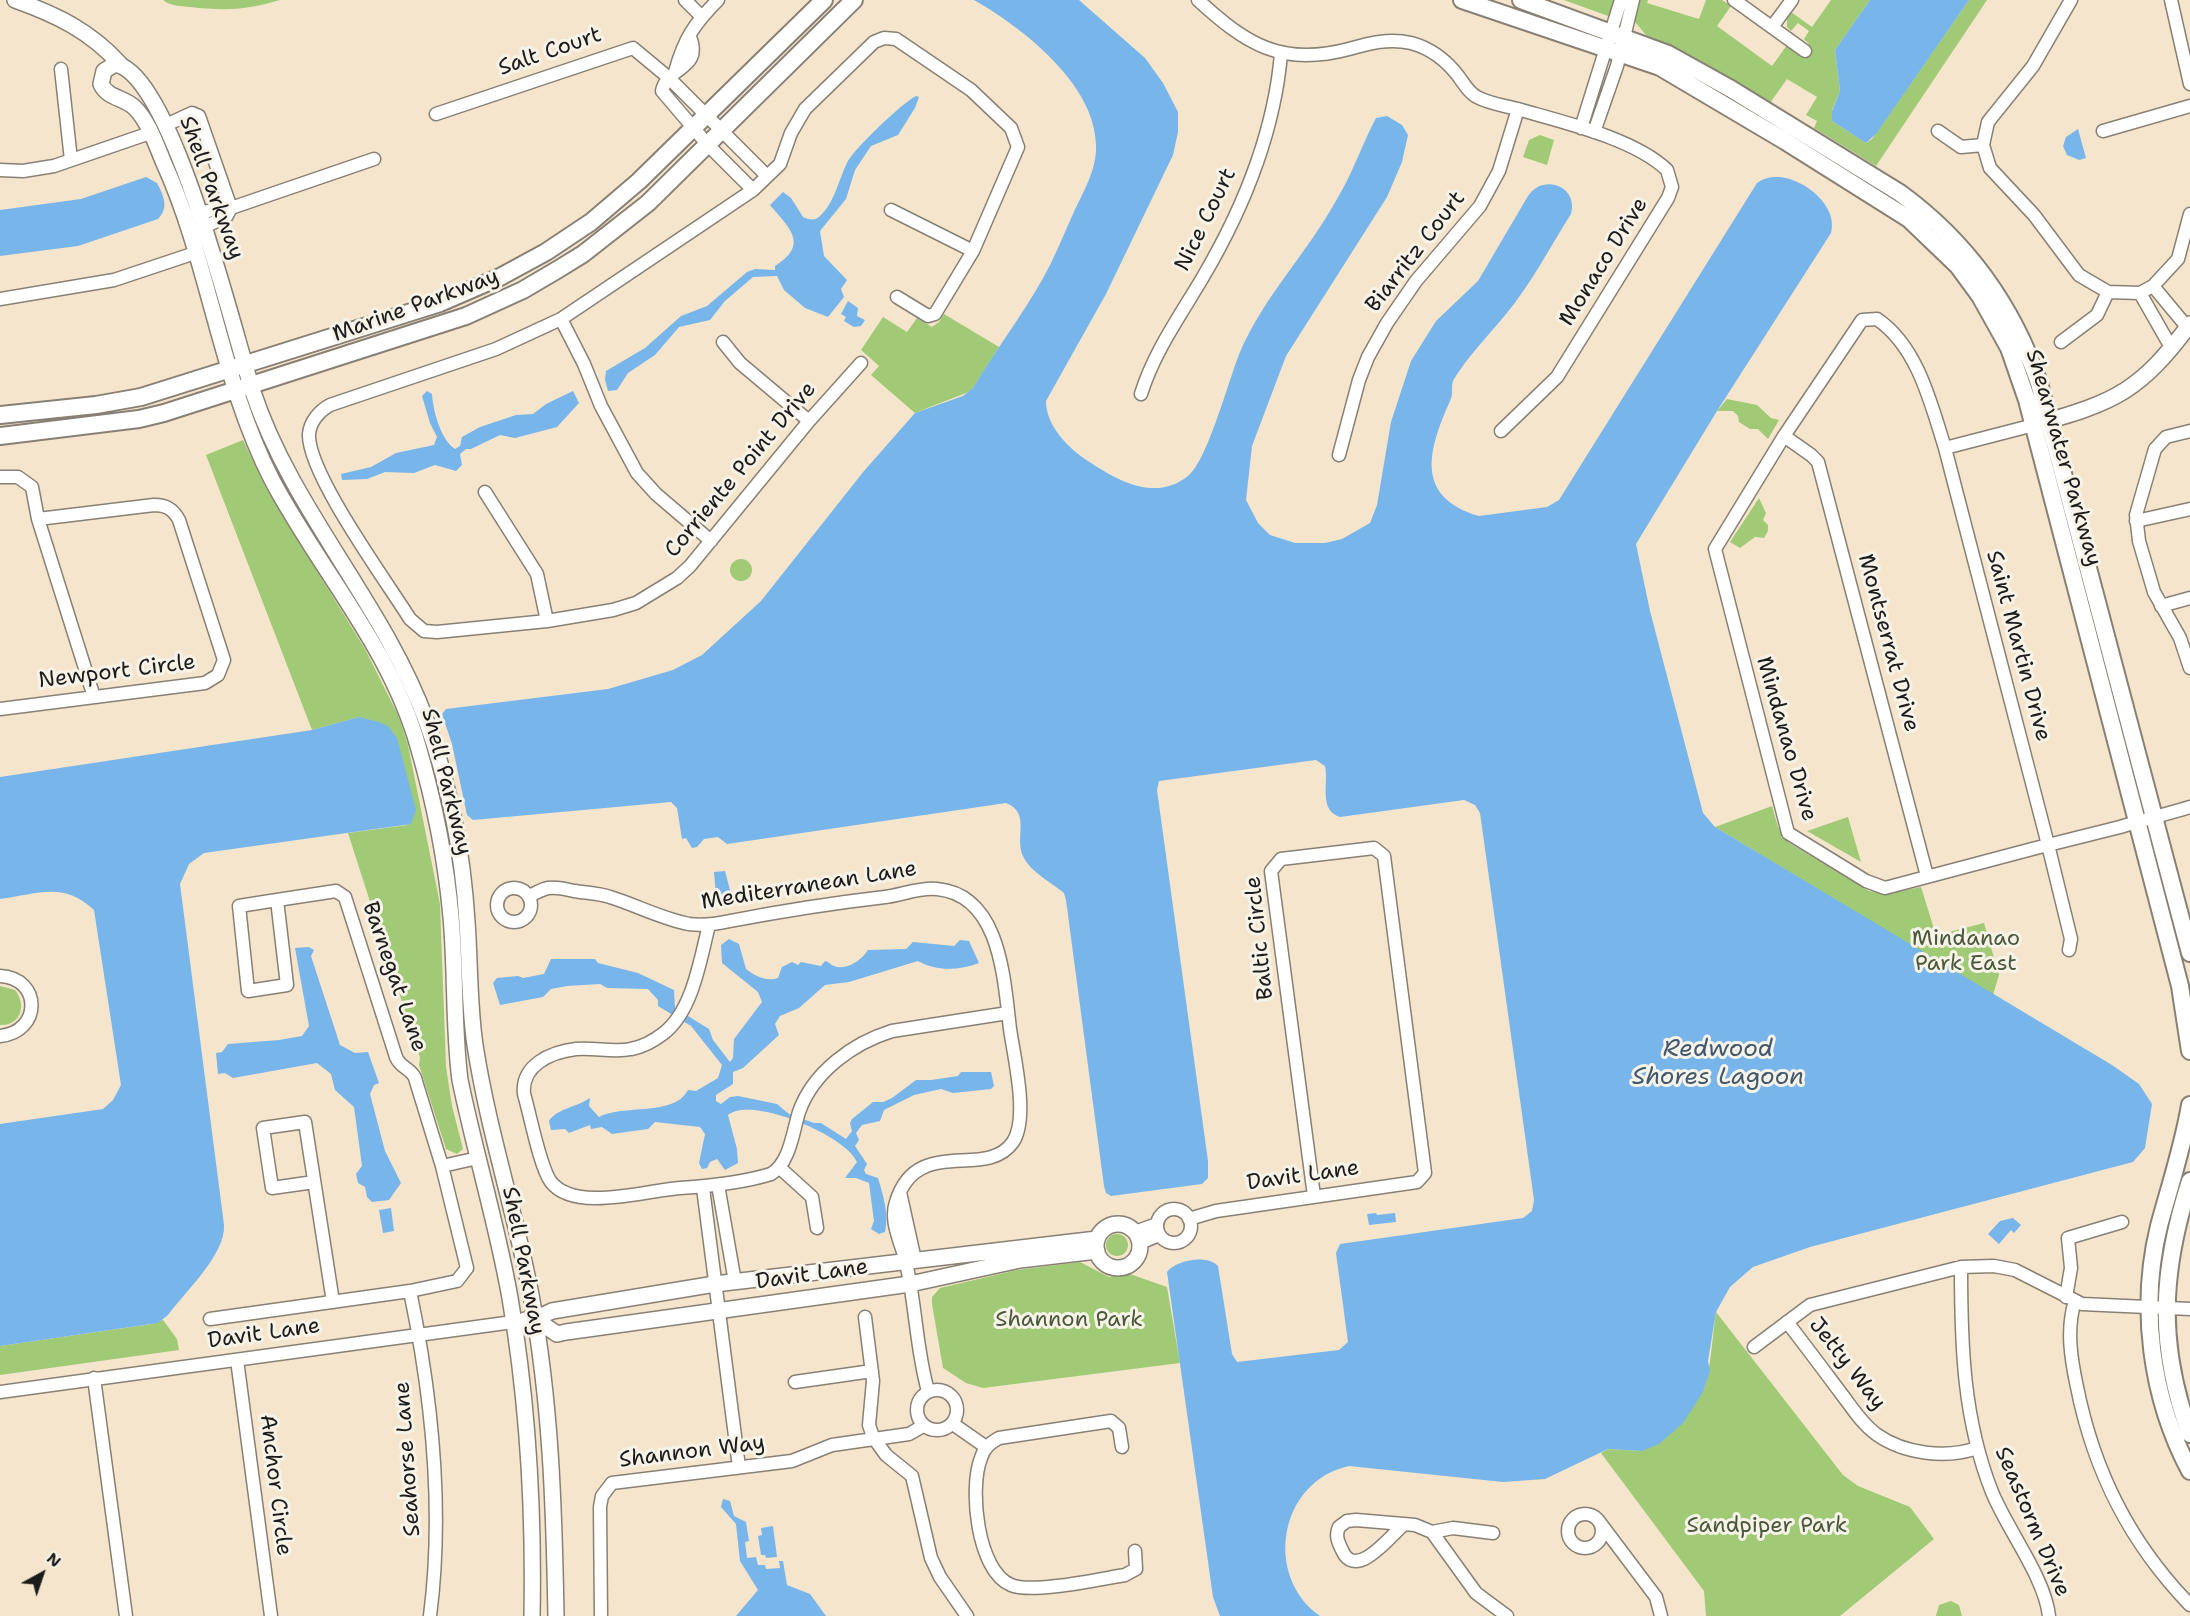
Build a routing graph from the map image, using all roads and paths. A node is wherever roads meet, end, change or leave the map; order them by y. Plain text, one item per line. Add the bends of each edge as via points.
1 (15, 0) edge
2 (685, 0) edge
3 (718, 0) edge
4 (824, 0) edge
5 (854, 0) edge
6 (1198, 0) edge
7 (1462, 0) edge
8 (1521, 0) edge
9 (1622, 0) edge
10 (1633, 0) edge
11 (1734, 0) edge
12 (1792, 0) edge
13 (2071, 0) edge
14 (2171, 0) edge
15 (701, 16) junction
16 (1772, 27) junction
17 (1617, 42) junction
18 (1805, 51) dead end
19 (1281, 54) junction
20 (120, 64) junction
21 (60, 69) dead end
22 (672, 75) junction
23 (2190, 84) edge
24 (2190, 106) edge
25 (1518, 109) junction
26 (436, 114) dead end
27 (706, 115) junction
28 (166, 125) junction
29 (693, 128) junction
30 (1581, 128) junction
31 (722, 131) junction
32 (1938, 131) dead end
33 (2103, 131) dead end
34 (1594, 132) junction
35 (150, 134) junction
36 (708, 145) junction
37 (1983, 145) junction
38 (374, 159) dead end
39 (71, 160) junction
40 (0, 170) edge
41 (767, 176) junction
42 (753, 190) junction
43 (230, 206) junction
44 (891, 210) dead end
45 (2190, 214) edge
46 (201, 220) junction
47 (974, 251) junction
48 (195, 253) junction
49 (2154, 286) junction
50 (2108, 292) junction
51 (2140, 293) junction
52 (897, 297) dead end
53 (0, 299) edge
54 (1868, 318) joint
55 (561, 319) junction
56 (2189, 326) edge
57 (723, 342) dead end
58 (2061, 342) dead end
59 (2172, 349) junction
60 (861, 363) dead end
61 (237, 368) junction
62 (243, 390) junction
63 (1141, 394) dead end
64 (0, 415) edge
65 (809, 421) junction
66 (2042, 423) junction
67 (1501, 431) dead end
68 (2190, 431) edge
69 (0, 436) edge
70 (1784, 436) junction
71 (1945, 448) junction
72 (1339, 455) dead end
73 (0, 477) edge
74 (485, 492) dead end
75 (2189, 514) edge
76 (38, 519) junction
77 (2136, 521) junction
78 (711, 541) junction
79 (2190, 598) edge
80 (2161, 606) junction
81 (547, 621) junction
82 (2190, 668) edge
83 (94, 697) junction
84 (0, 709) edge
85 (2190, 807) edge
86 (2146, 820) junction
87 (2048, 845) junction
88 (1927, 876) junction
89 (529, 896) dead end
90 (277, 900) junction
91 (709, 925) junction
92 (2069, 951) dead end
93 (2190, 953) edge
94 (0, 976) edge
95 (1008, 1013) junction
96 (0, 1036) edge
97 (2190, 1051) edge
98 (2190, 1105) edge
99 (478, 1158) junction
100 (442, 1166) junction
101 (780, 1168) junction
102 (1423, 1177) joint
103 (2190, 1181) edge
104 (314, 1182) junction
105 (718, 1185) junction
106 (704, 1188) junction
107 (1314, 1196) junction
108 (1189, 1219) junction
109 (2122, 1222) dead end
110 (817, 1228) dead end
111 (1158, 1230) junction
112 (1138, 1238) junction
113 (1097, 1245) junction
114 (910, 1261) junction
115 (1961, 1267) junction
116 (735, 1282) junction
117 (716, 1284) junction
118 (909, 1284) junction
119 (410, 1291) junction
120 (2070, 1299) junction
121 (333, 1302) junction
122 (2159, 1309) junction
123 (2190, 1309) edge
124 (719, 1311) junction
125 (865, 1317) dead end
126 (210, 1319) dead end
127 (535, 1319) junction
128 (513, 1322) junction
129 (1787, 1322) junction
130 (419, 1335) junction
131 (1754, 1347) dead end
132 (237, 1360) junction
133 (872, 1371) junction
134 (94, 1378) junction
135 (795, 1382) dead end
136 (928, 1391) junction
137 (0, 1392) edge
138 (953, 1424) junction
139 (923, 1426) junction
140 (2190, 1434) edge
141 (873, 1437) junction
142 (986, 1447) junction
143 (1122, 1447) dead end
144 (1977, 1448) junction
145 (739, 1467) junction
146 (2190, 1472) edge
147 (1598, 1520) dead end
148 (1403, 1525) junction
149 (1432, 1532) junction
150 (1494, 1533) dead end
151 (1135, 1551) dead end
152 (2190, 1605) edge
153 (126, 1616) edge
154 (271, 1616) edge
155 (430, 1616) edge
156 (532, 1616) edge
157 (556, 1616) edge
158 (601, 1616) edge
159 (967, 1616) edge
160 (1507, 1616) edge
161 (1661, 1616) edge
162 (2049, 1616) edge

1 - 20 street via 81,28
2 - 15 street
3 - 15 street
4 - 27 main road, Marine Parkway
5 - 31 main road, Marine Parkway
6 - 19 street, Monaco Drive via 1240,36
7 - 17 main road, Shearwater Parkway
8 - 17 main road, Shearwater Parkway
9 - 17 street
10 - 17 street
11 - 16 street
12 - 16 street
13 - 37 street via 2033,66 1992,116
14 - 23 street
15 - 22 street
16 - 18 street
17 - 30 street
17 - 34 street
17 - 66 main road, Shearwater Parkway via 1894,209 1939,246 1969,281 1995,321
19 - 25 street, Monaco Drive via 1336,52 1376,41 1410,43 1440,58 1477,97
19 - 63 street, Nice Court via 1274,101 1254,174 1221,246 1149,366
20 - 28 street, Shell Parkway via 135,76
20 - 35 street, Shell Parkway via 104,71 102,87 135,108
21 - 39 street
22 - 26 street, Salt Court via 656,69 640,51 628,48
22 - 27 street, Salt Court
22 - 29 street via 662,91
24 - 33 street
25 - 30 street, Monaco Drive
25 - 72 street, Biarritz Court via 1499,171 1480,206 1416,281 1368,357
27 - 29 main road, Marine Parkway
27 - 31 street
28 - 43 street via 192,113 199,116
28 - 46 street, Shell Parkway
29 - 36 street
29 - 61 main road, Marine Parkway via 591,222 524,265 440,303
30 - 34 street, Monaco Drive
31 - 36 main road, Marine Parkway
31 - 41 street
32 - 37 street via 1961,147
34 - 67 street, Monaco Drive via 1662,165 1672,180 1670,192 1557,376
35 - 39 street
35 - 48 street, Shell Parkway via 176,193
36 - 42 street
36 - 62 main road, Marine Parkway via 636,213 583,254 523,290 466,316
37 - 50 street via 1991,170 2034,215 2079,275
38 - 43 street
39 - 40 street via 30,171
41 - 42 street, Corriente Point Drive
41 - 47 street, Corriente Point Drive via 780,164 791,132 805,109 874,42 896,39 977,95 1017,139 1018,153
42 - 55 street, Corriente Point Drive
43 - 46 street via 226,217
44 - 47 street
45 - 49 street via 2178,258
46 - 61 street, Shell Parkway
47 - 52 street, Corriente Point Drive via 933,315 928,316
48 - 53 street via 114,280
48 - 61 street, Shell Parkway
49 - 51 street
49 - 56 street
50 - 51 street
50 - 58 street via 2097,315
51 - 59 street
54 - 70 street, Mindanao Drive via 1855,327
54 - 71 street, Saint Martin Drive via 1884,324 1910,357 1929,397
55 - 78 street via 637,473
55 - 81 street, Corriente Point Drive via 496,349 330,405 315,418 309,434 323,481 416,625 424,631 437,632
56 - 59 street
57 - 65 street via 740,363
59 - 66 street via 2142,379 2115,398
60 - 65 street, Corriente Point Drive
61 - 62 street, Shell Parkway
61 - 64 main road, Marine Parkway via 141,397
62 - 69 main road, Marine Parkway via 139,419
62 - 99 street, Shell Parkway via 273,480 375,647 396,687 418,745 447,882 456,1052
62 - 127 street, Shell Parkway via 292,482 393,645 427,722 444,782 463,884 474,1038 482,1088
65 - 78 street, Corriente Point Drive
66 - 71 street
66 - 86 main road, Shearwater Parkway
68 - 77 street via 2166,437 2155,449
70 - 88 street, Montserrat Drive via 1818,462
70 - 88 street, Mindanao Drive via 1715,549 1786,827 1794,839 1885,888
71 - 87 street, Saint Martin Drive
73 - 76 street via 18,477 32,487
74 - 81 street via 537,574
75 - 77 street
76 - 83 street
76 - 83 street, Newport Circle via 154,506 174,511 223,656 218,675 206,683
77 - 80 street
78 - 81 street, Corriente Point Drive via 677,578 636,603
79 - 80 street
80 - 82 street via 2180,638
83 - 84 street, Newport Circle
85 - 86 street, Mindanao Drive
86 - 87 street, Mindanao Drive
86 - 93 main road, Shearwater Parkway
86 - 97 main road, Shearwater Parkway
87 - 88 street, Mindanao Drive
87 - 92 street, Saint Martin Drive via 2071,939
89 - 91 street, Mediterranean Lane via 548,888 578,891 607,896 688,924
90 - 90 street, Barnegat Lane via 239,906 248,991 287,986
90 - 100 street, Barnegat Lane via 336,891 345,897 396,1057 400,1065 414,1073
91 - 95 street, Mediterranean Lane via 926,889 951,891 970,903 990,929
91 - 106 street via 685,1006 676,1020 652,1041 631,1049 577,1049 529,1069 524,1081 524,1094 547,1175 561,1190 615,1198
94 - 96 street via 8,976 24,986 32,1003 27,1022 20,1030
95 - 101 street via 892,1031 853,1048 824,1073 800,1109
95 - 114 street, Mediterranean Lane via 1019,1101 1015,1138 1002,1153 925,1166 909,1178 900,1192
98 - 122 main road via 2159,1227 2152,1273
99 - 100 street
99 - 128 street, Shell Parkway
100 - 119 street, Barnegat Lane via 467,1268 457,1281
101 - 105 street via 764,1177
101 - 110 street via 812,1197
102 - 107 street, Davit Lane via 1417,1182
102 - 107 street, Baltic Circle via 1425,1152 1384,856 1377,848 1371,848 1281,859 1271,871
103 - 122 main road via 2178,1216
104 - 104 street via 305,1122 263,1128 272,1188
104 - 121 street
105 - 106 street
105 - 116 street
106 - 117 street
107 - 108 street, Davit Lane
108 - 111 street via 1182,1211 1171,1209 1161,1214
108 - 111 street via 1191,1230 1184,1239 1168,1242
109 - 120 street via 2068,1238
111 - 112 street
112 - 113 street via 1124,1225 1111,1225 1100,1233
112 - 113 street via 1137,1257 1126,1266 1105,1263
113 - 114 street, Davit Lane
113 - 118 street, Davit Lane
114 - 116 street, Davit Lane
114 - 118 street
115 - 120 street via 2015,1270
115 - 129 street via 1813,1304
115 - 144 street, Seastorm Drive via 1964,1373
116 - 117 street, Davit Lane
117 - 124 street
117 - 127 street, Davit Lane via 552,1311
118 - 124 street, Davit Lane
118 - 136 street via 920,1364
119 - 121 street, Barnegat Lane
119 - 130 street
120 - 122 street via 2094,1306
120 - 152 street via 2071,1359 2092,1446 2109,1491 2151,1561
121 - 126 street, Barnegat Lane
122 - 123 street
122 - 140 main road via 2175,1389
122 - 146 main road via 2152,1344 2161,1402
124 - 127 street, Davit Lane via 557,1334
124 - 145 street
125 - 133 street
127 - 128 street, Davit Lane
127 - 157 street, Shell Parkway via 553,1470
128 - 130 street, Davit Lane
128 - 156 street, Shell Parkway via 530,1470
129 - 131 street
129 - 144 street, Jetty Way via 1878,1435 1937,1454 1959,1454
130 - 132 street, Davit Lane
130 - 155 street, Seahorse Lane via 435,1477
132 - 134 street, Davit Lane
132 - 154 street, Anchor Circle
133 - 135 street
133 - 141 street via 869,1425
134 - 137 street, Davit Lane
134 - 153 street
136 - 138 street via 942,1390 953,1398 957,1411
136 - 139 street via 916,1407
138 - 139 street, Shannon Way via 934,1431
138 - 142 street
139 - 141 street, Shannon Way via 909,1434
141 - 145 street, Shannon Way via 832,1445 792,1461
141 - 159 street via 886,1455 912,1476 931,1558
142 - 143 street via 1006,1435 1106,1421 1119,1428
142 - 151 street via 977,1472 978,1517 990,1565 1005,1582 1025,1589 1125,1575 1136,1569
144 - 162 street, Seastorm Drive via 2002,1515 2044,1594
145 - 158 street, Shannon Way via 617,1481 607,1488 600,1507
147 - 161 street via 1658,1600
148 - 148 street via 1365,1559 1355,1563 1344,1556 1337,1537 1339,1527 1351,1520
148 - 149 street via 1416,1525
149 - 150 street via 1453,1528
149 - 160 street via 1476,1593

